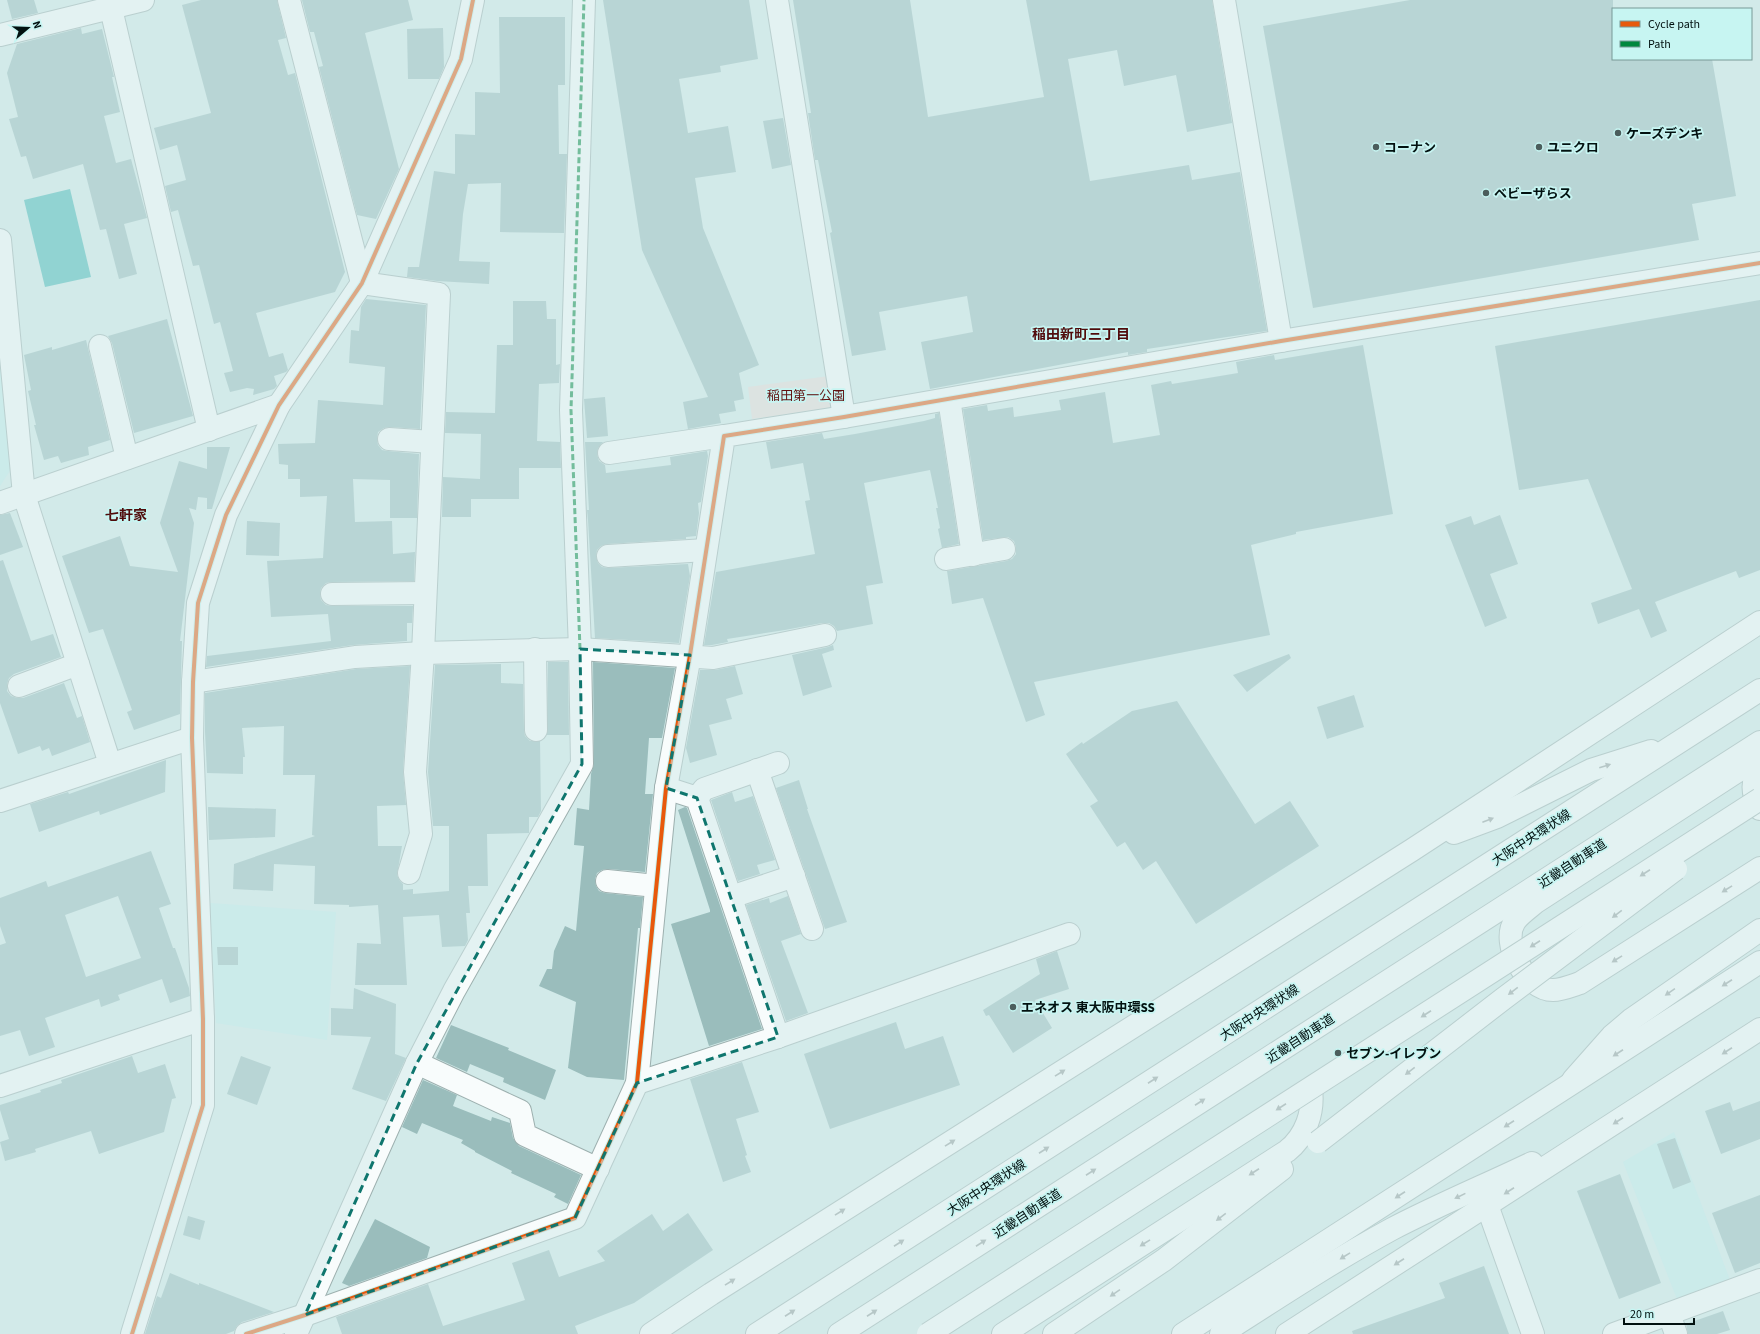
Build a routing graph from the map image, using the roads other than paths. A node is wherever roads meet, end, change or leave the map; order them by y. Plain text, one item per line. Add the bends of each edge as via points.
1 (143, 0) edge
2 (289, 0) edge
3 (474, 0) edge
4 (584, 0) edge
5 (777, 0) edge
6 (1224, 0) edge
7 (110, 4) edge
8 (0, 35) edge
9 (0, 240) edge
10 (1760, 263) edge
11 (362, 284) junction
12 (1282, 341) junction
13 (100, 346) dead end
14 (949, 399) junction
15 (278, 404) junction
16 (844, 417) junction
17 (209, 430) junction
18 (724, 436) junction
19 (388, 439) dead end
20 (432, 442) junction
21 (609, 452) dead end
22 (127, 458) junction
23 (24, 494) junction
24 (0, 503) edge
25 (706, 550) junction
26 (1004, 550) dead end
27 (974, 555) junction
28 (608, 556) dead end
29 (946, 559) dead end
30 (426, 593) junction
31 (332, 594) dead end
32 (1760, 622) edge
33 (825, 634) dead end
34 (535, 649) junction
35 (580, 649) junction
36 (423, 653) junction
37 (690, 655) junction
38 (78, 664) junction
39 (193, 682) junction
40 (19, 686) dead end
41 (1760, 690) edge
42 (536, 730) dead end
43 (192, 738) junction
44 (1760, 742) edge
45 (1679, 743) junction
46 (1760, 760) edge
47 (778, 763) dead end
48 (110, 764) junction
49 (758, 770) junction
50 (1760, 770) edge
51 (666, 788) junction
52 (697, 798) junction
53 (1760, 799) edge
54 (0, 801) edge
55 (1760, 807) edge
56 (1412, 850) junction
57 (1760, 868) edge
58 (410, 873) dead end
59 (794, 876) junction
60 (607, 881) dead end
61 (656, 886) junction
62 (731, 898) junction
63 (812, 929) dead end
64 (1760, 930) edge
65 (1069, 934) dead end
66 (1760, 962) edge
67 (203, 1019) junction
68 (1760, 1030) edge
69 (778, 1037) junction
70 (416, 1063) junction
71 (637, 1083) junction
72 (0, 1086) edge
73 (1568, 1086) junction
74 (1311, 1089) dead end
75 (1598, 1134) junction
76 (598, 1169) junction
77 (1487, 1205) junction
78 (1760, 1280) edge
79 (711, 1294) junction
80 (1669, 1314) junction
81 (305, 1315) junction
82 (132, 1334) edge
83 (246, 1334) edge
84 (296, 1334) edge
85 (651, 1334) edge
86 (664, 1334) edge
87 (757, 1334) edge
88 (839, 1334) edge
89 (928, 1334) edge
90 (1003, 1334) edge
91 (1054, 1334) edge
92 (1183, 1334) edge
93 (1221, 1334) edge
94 (1287, 1334) edge
95 (1533, 1334) edge
96 (1614, 1334) edge
97 (1676, 1334) edge

1 - 7 main road
2 - 11 main road
3 - 11 main road via 461,59
4 - 35 main road via 571,410
5 - 16 main road
6 - 12 main road
7 - 8 main road
7 - 17 main road
9 - 23 main road
10 - 12 main road
11 - 15 main road
11 - 20 main road via 439,294
12 - 14 main road
13 - 22 main road
14 - 16 main road
14 - 27 main road
15 - 17 main road
15 - 39 main road via 226,515 198,604
16 - 18 main road
17 - 22 main road
18 - 21 main road
18 - 25 main road
19 - 20 main road
20 - 30 main road
22 - 23 main road
23 - 24 main road
23 - 38 main road
25 - 28 main road
25 - 37 main road
26 - 27 main road
27 - 29 main road
30 - 31 main road
30 - 36 main road
32 - 56 main road
33 - 37 main road via 713,658
34 - 35 main road
34 - 36 main road
34 - 42 main road
35 - 37 main road
35 - 70 main road via 582,764
36 - 39 main road via 355,657
36 - 58 main road via 415,772 421,834
37 - 51 main road
38 - 40 main road
38 - 48 main road
39 - 43 main road
41 - 45 main road, 大阪中央環状線
43 - 48 main road
43 - 67 main road
88 -> 44 main road, 近畿自動車道
56 -> 45 main road via 1497,817 1591,770
87 -> 45 main road, 大阪中央環状線
57 -> 46 main road via 1580,983 1552,990 1533,982 1512,950 1510,935 1515,921 1536,902 1746,765
47 - 49 main road
48 - 54 main road
49 - 52 main road via 704,789
49 - 59 main road
50 - 55 main road via 1753,789
51 - 52 main road
51 - 61 main road
52 - 62 main road
53 -> 89 main road, bridge
55 -> 91 main road, bridge via 1503,999 1164,1260
79 -> 56 main road
59 - 62 main road
59 - 63 main road
60 - 61 main road
61 - 71 main road
62 - 69 main road
64 -> 73 main road via 1632,1019 1612,1036
65 - 69 main road
66 -> 73 main road
67 - 72 main road
67 - 82 main road via 202,1105
68 -> 75 main road
69 - 71 main road
70 - 76 main road via 520,1111 525,1135
70 - 81 main road
71 - 76 main road
73 -> 92 main road
74 -> 90 main road via 1310,1114 1299,1140 1294,1145
75 -> 77 main road
75 -> 93 main road via 1392,1229
76 - 81 main road via 575,1218
77 -> 94 main road
77 - 95 main road
78 - 80 main road
79 - 85 main road
79 - 86 main road
80 - 96 main road
80 - 97 main road
81 - 83 main road
81 - 84 main road

